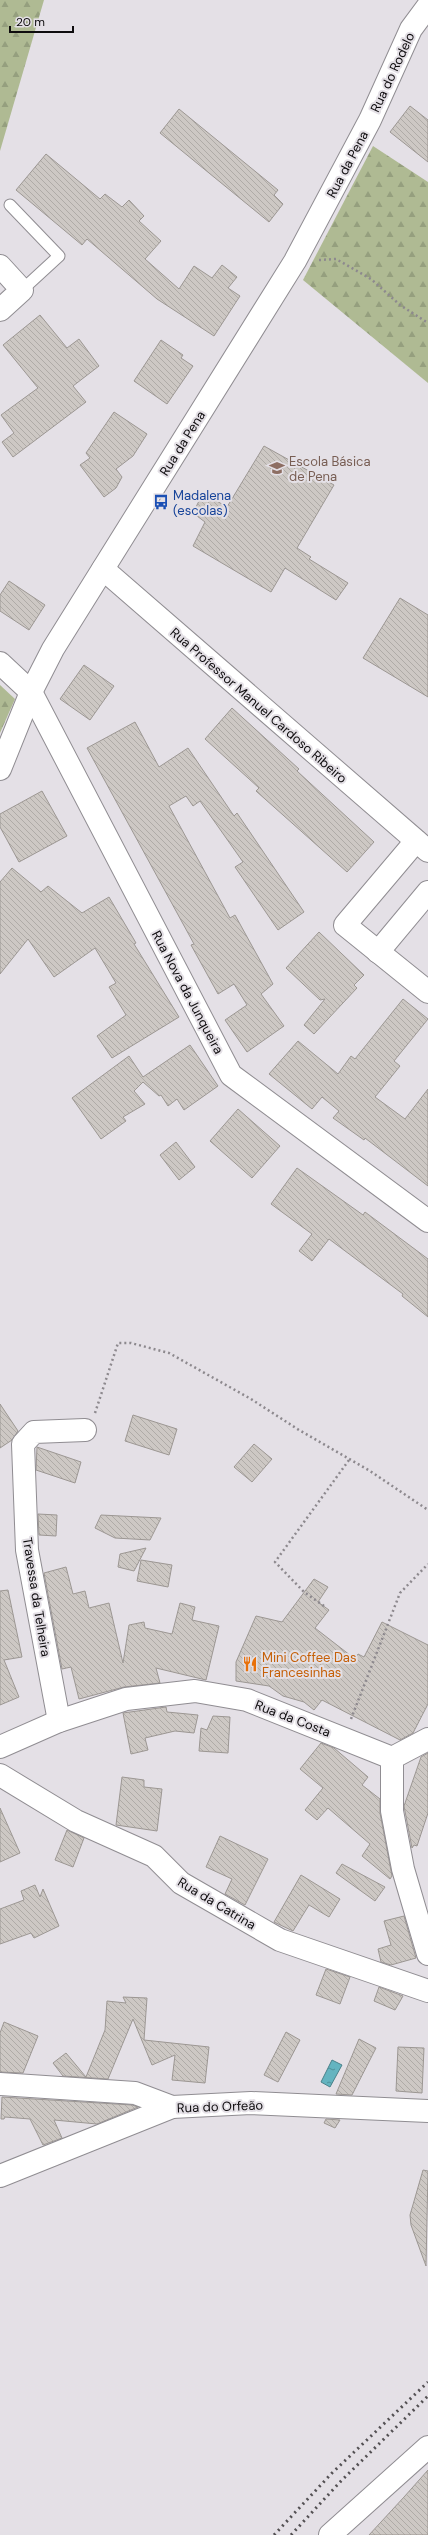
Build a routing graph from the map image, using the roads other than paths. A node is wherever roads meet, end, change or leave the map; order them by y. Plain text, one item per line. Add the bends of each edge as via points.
1 (428, 6) edge
2 (370, 120) joint
3 (10, 205) dead end
4 (0, 266) edge
5 (22, 290) junction
6 (0, 310) edge
7 (103, 569) junction
8 (0, 663) edge
9 (31, 692) junction
10 (0, 769) edge
11 (422, 846) edge
12 (428, 892) edge
13 (378, 952) junction
14 (428, 992) edge
15 (428, 1221) edge
16 (85, 1430) road end
17 (59, 1721) junction
18 (428, 1739) edge
19 (0, 1747) edge
20 (392, 1758) junction
21 (0, 1775) edge
22 (428, 1954) edge
23 (428, 1991) edge
24 (0, 2084) edge
25 (172, 2107) junction
26 (428, 2112) edge
27 (0, 2176) edge
28 (428, 2446) edge
29 (330, 2535) edge

1 - 2 street, Rua do Rodelo via 412,29
2 - 7 street, Rua da Pena via 294,261
3 - 5 lane via 59,256
4 - 5 street
5 - 6 street
7 - 9 street, Rua da Pena
7 - 11 street, Rua Professor Manuel Cardoso Ribeiro
8 - 9 street, Rua Nova da Junqueira
9 - 10 street, Rua da Pena
9 - 15 street, Rua Nova da Junqueira via 231,1075
11 - 13 street, Rua Professor Manuel Cardoso Ribeiro via 345,925
12 - 13 street
13 - 14 street, Rua Professor Manuel Cardoso Ribeiro
16 - 17 street, Travessa da Telheira via 34,1432 23,1444 27,1550
17 - 19 street, Rua da Costa
17 - 20 street, Rua da Costa via 126,1699 195,1691 247,1700
18 - 20 street
20 - 22 street via 392,1811 403,1870
21 - 23 street, Rua da Catrina via 76,1821 154,1856 181,1883 280,1940
24 - 25 street via 135,2094
25 - 26 street, Rua do Orfeão via 251,2103
25 - 27 street, Rua do Orfeão
28 - 29 street

